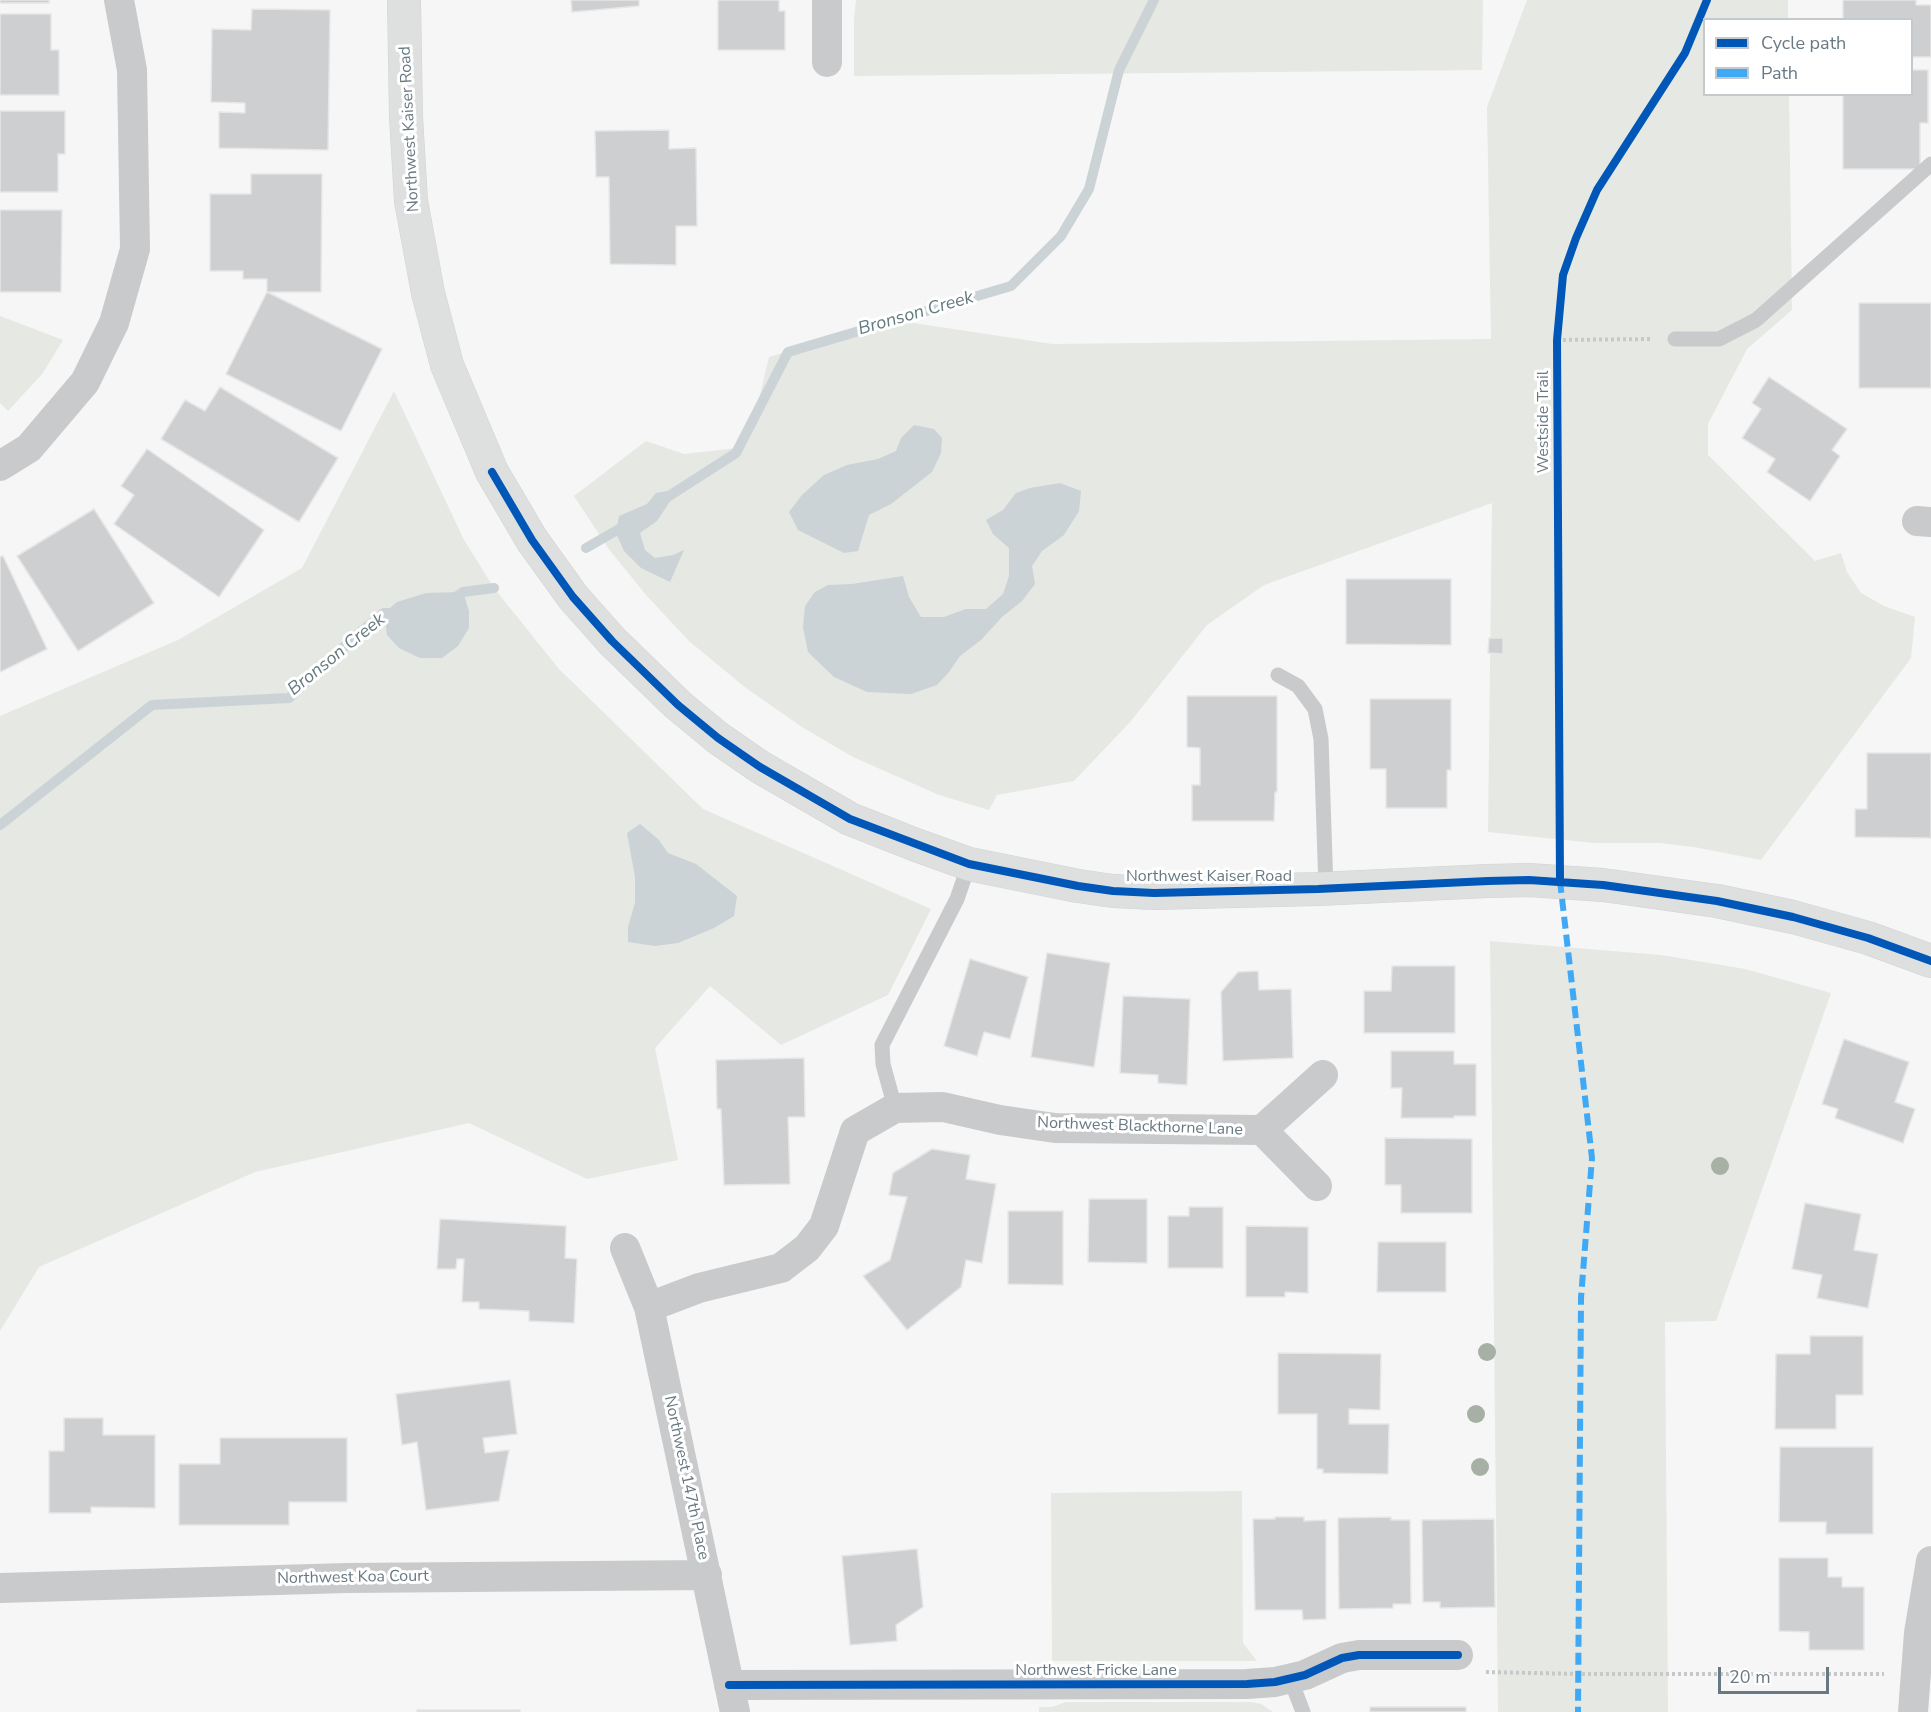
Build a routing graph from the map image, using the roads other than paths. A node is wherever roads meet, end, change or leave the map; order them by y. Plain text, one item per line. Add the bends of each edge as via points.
1 (119, 0) edge
2 (404, 0) edge
3 (827, 0) edge
4 (826, 62) dead end
5 (1931, 164) edge
6 (1675, 339) road end
7 (0, 466) edge
8 (1278, 675) dead end
9 (969, 864) junction
10 (1326, 889) junction
11 (1931, 961) edge
12 (1323, 1075) dead end
13 (895, 1108) junction
14 (1262, 1130) junction
15 (1317, 1186) dead end
16 (625, 1248) dead end
17 (649, 1307) junction
18 (1931, 1561) edge
19 (707, 1575) junction
20 (0, 1588) edge
21 (1458, 1655) road end
22 (1290, 1678) junction
23 (732, 1699) edge
24 (1303, 1712) edge
25 (1913, 1712) edge

1 - 7 street via 132,70 135,249 114,323 85,382 29,448
2 - 9 main road, Northwest Kaiser Road via 411,201 428,293 447,364 492,472 532,540 573,597 612,641 718,738 850,819
3 - 4 street
5 - 6 lane via 1756,320 1719,339
8 - 10 lane via 1298,686 1315,709 1321,739
9 - 10 main road, Northwest Kaiser Road via 1113,891
9 - 13 lane via 957,899 882,1045
10 - 11 main road, Northwest Kaiser Road via 1529,880 1603,885 1793,916
12 - 14 street, Northwest Blackthorne Lane
13 - 14 street, Northwest Blackthorne Lane via 943,1107 1055,1128
13 - 17 street, Northwest Blackthorne Lane via 855,1131 824,1226 807,1248 781,1268 699,1288
14 - 15 street, Northwest Blackthorne Lane
16 - 17 street, Northwest 147th Place
17 - 19 street, Northwest 147th Place
18 - 25 street via 1914,1674
19 - 20 street, Northwest Koa Court via 347,1578
19 - 23 street, Northwest 147th Place
21 - 22 street, Northwest Fricke Lane via 1359,1655
22 - 23 street, Northwest Fricke Lane via 1247,1684
22 - 24 lane

